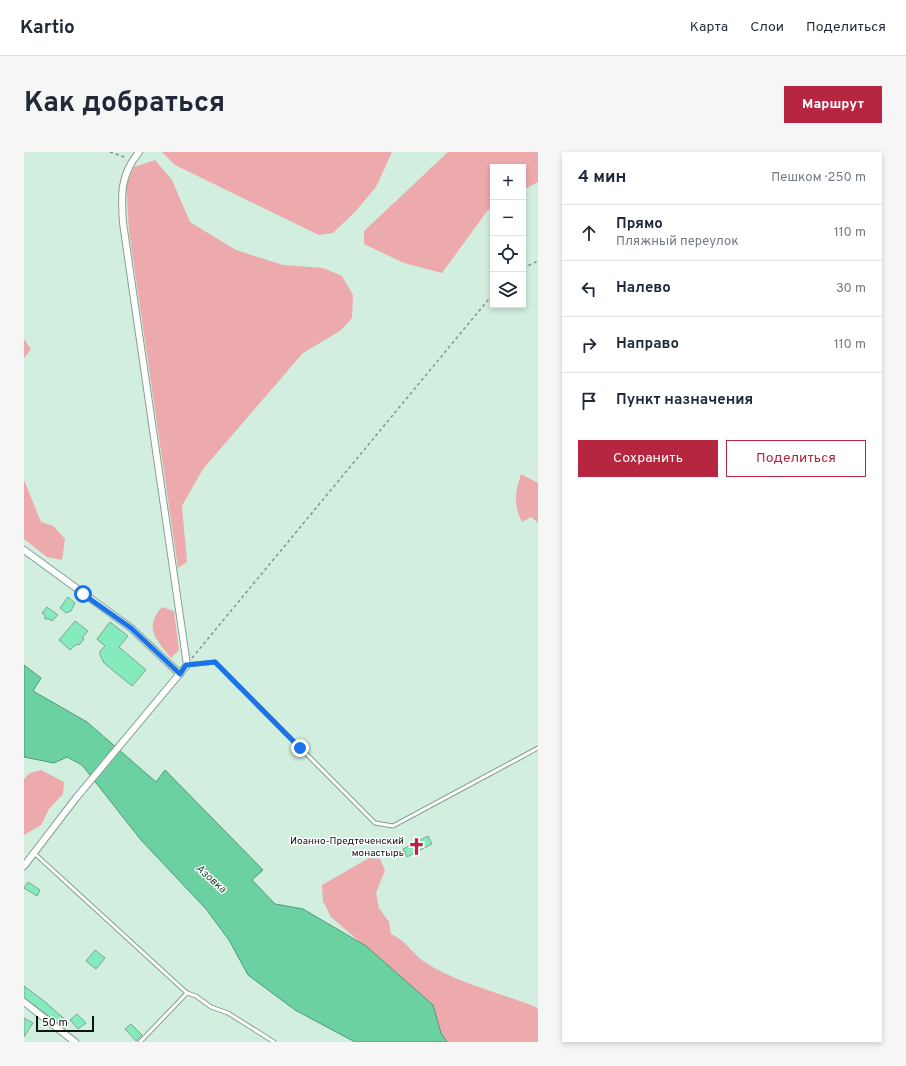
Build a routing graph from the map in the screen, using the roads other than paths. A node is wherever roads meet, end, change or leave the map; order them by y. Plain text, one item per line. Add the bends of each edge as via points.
1 (139, 152) edge
2 (24, 550) edge
3 (186, 665) junction
4 (180, 674) junction
5 (538, 748) edge
6 (34, 853) junction
7 (24, 866) edge
8 (186, 993) junction
9 (24, 1002) edge
10 (75, 1042) edge
11 (140, 1042) edge
12 (274, 1042) edge

1 - 3 street via 129,164 121,192 123,223
2 - 4 street via 131,628
3 - 4 street
3 - 5 lane via 215,662 375,824 393,826
4 - 6 street via 76,798
6 - 7 street
6 - 8 lane
8 - 11 lane
8 - 12 lane via 228,1013
9 - 10 street

